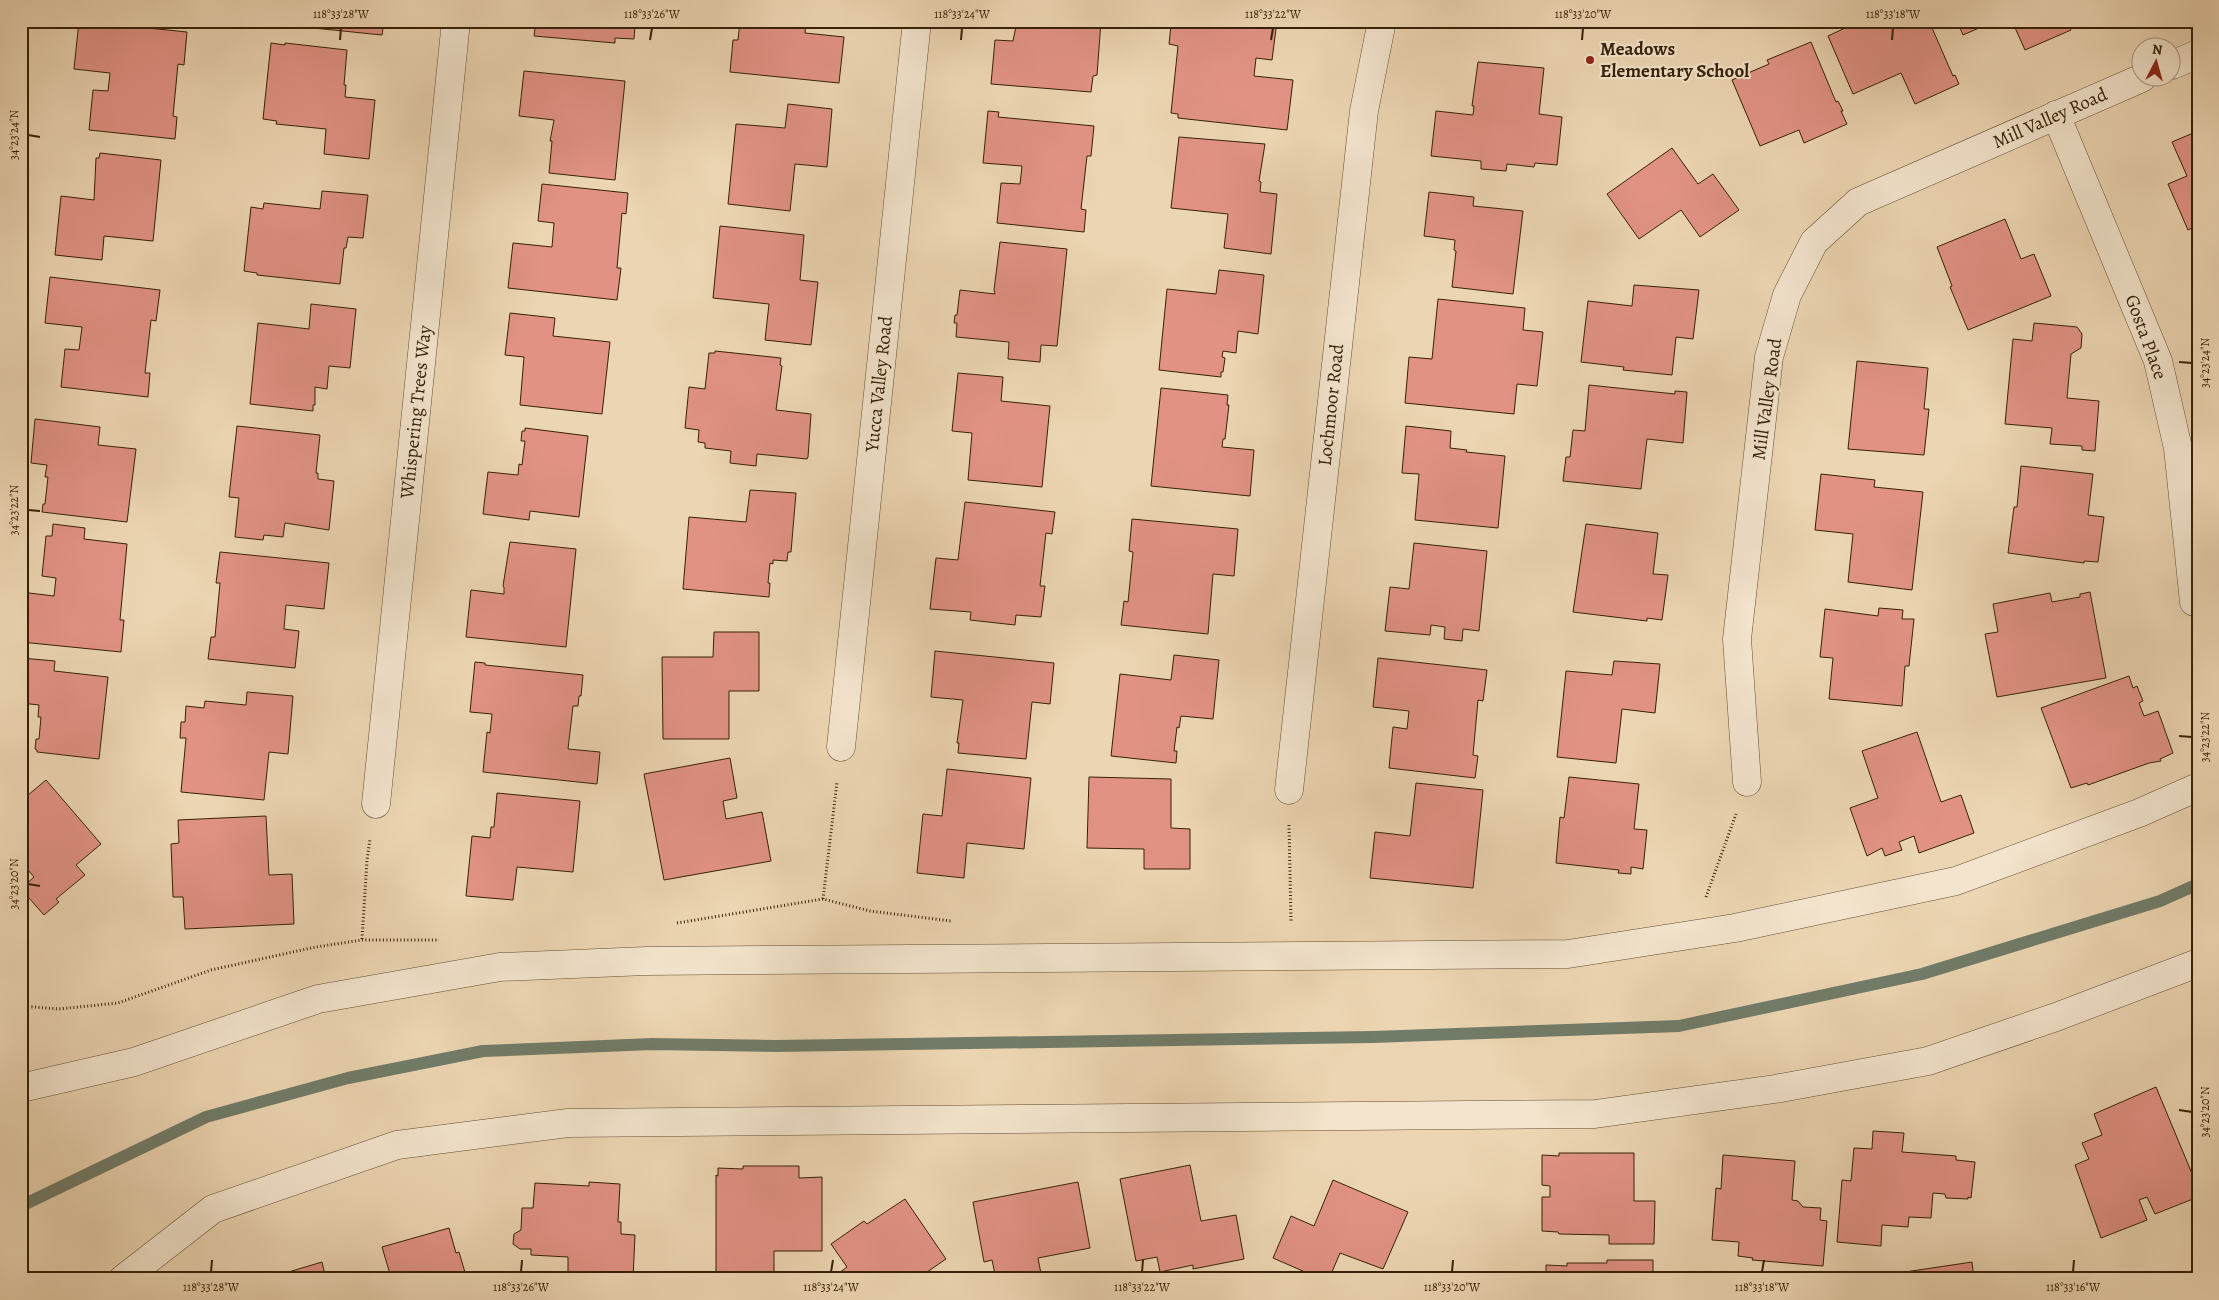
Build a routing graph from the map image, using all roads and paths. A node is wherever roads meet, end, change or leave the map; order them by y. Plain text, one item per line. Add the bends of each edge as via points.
1 (456, 21) edge
2 (917, 21) edge
3 (1382, 21) edge
4 (2198, 54) edge
5 (2182, 61) edge
6 (2132, 82) edge
7 (2056, 115) junction
8 (2194, 602) dead end
9 (841, 747) joint
10 (1747, 782) joint
11 (2198, 787) edge
12 (1288, 790) joint
13 (376, 804) joint
14 (823, 899) junction
15 (1706, 899) dead end
16 (956, 922) dead end
17 (673, 924) dead end
18 (1292, 926) dead end
19 (362, 940) junction
20 (442, 940) dead end
21 (2198, 964) edge
22 (21, 1006) edge
23 (21, 1088) edge
24 (124, 1279) edge

1 - 13 street, Whispering Trees Way
2 - 9 street, Yucca Valley Road
3 - 12 street, Lochmoor Road via 1364,111
4 - 5 street
6 - 7 street, Mill Valley Road
7 - 8 street, Gosta Place via 2158,361 2178,448
7 - 10 street, Mill Valley Road via 1858,202 1814,242 1787,295 1769,357 1737,639
9 - 14 path
10 - 15 path
11 - 23 street via 2139,813 1956,881 1735,928 1568,954 666,961 500,967 318,999 134,1062
12 - 18 path
13 - 19 path via 367,860
14 - 16 path via 870,911
14 - 17 path
19 - 20 path
19 - 22 path via 212,970 118,1003 59,1009
21 - 24 street via 1928,1061 1776,1089 1595,1114 568,1123 397,1145 213,1209

